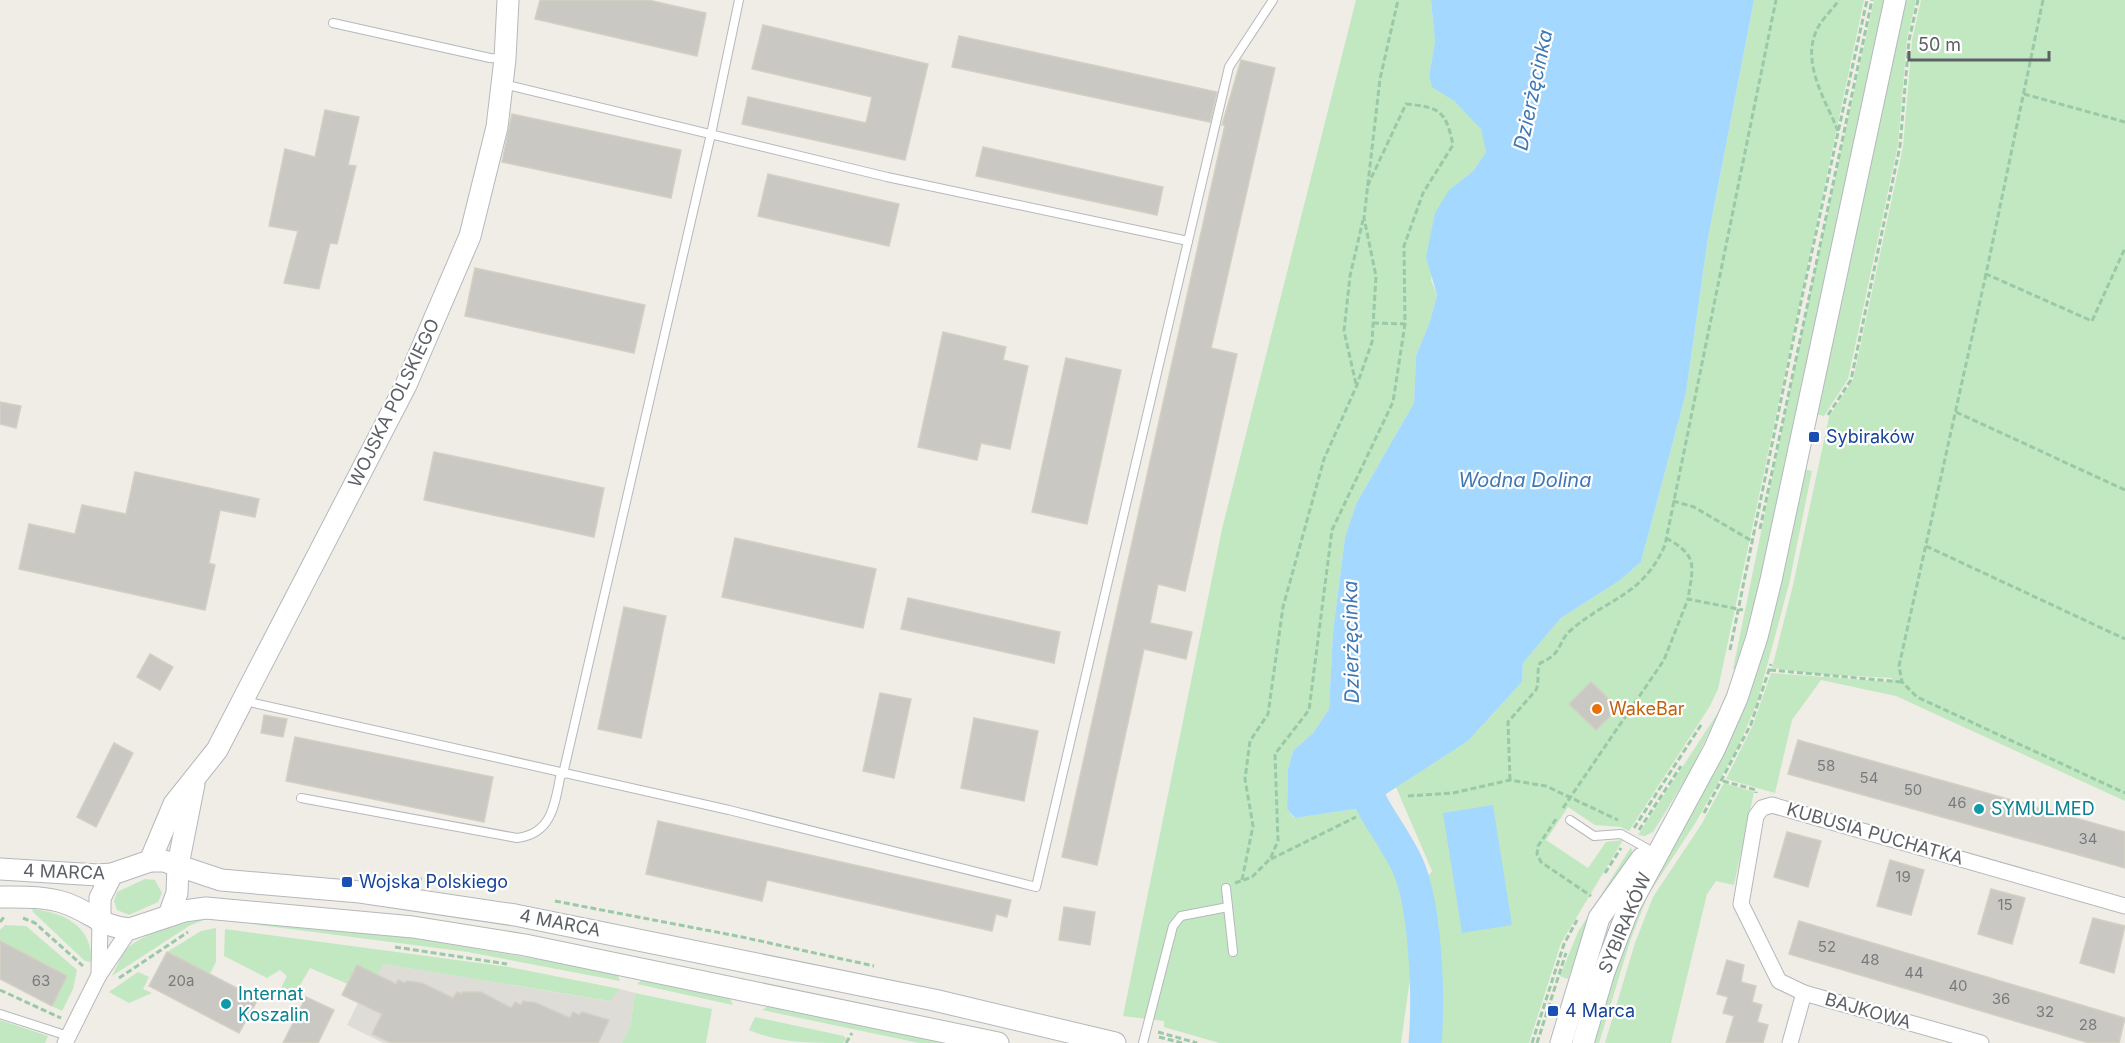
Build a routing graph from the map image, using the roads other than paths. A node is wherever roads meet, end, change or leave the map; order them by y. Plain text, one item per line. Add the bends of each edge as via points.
1 (508, 0) edge
2 (739, 0) edge
3 (1273, 0) edge
4 (1895, 0) edge
5 (333, 23) dead end
6 (506, 59) junction
7 (503, 84) junction
8 (711, 134) junction
9 (1188, 241) junction
10 (243, 700) junction
11 (562, 773) junction
12 (196, 776) junction
13 (301, 798) dead end
14 (1681, 808) junction
15 (1570, 820) dead end
16 (1638, 835) junction
17 (150, 861) junction
18 (178, 865) junction
19 (0, 869) edge
20 (112, 874) junction
21 (1226, 888) road end
22 (2125, 906) edge
23 (2, 907) edge
24 (1228, 907) junction
25 (168, 915) junction
26 (100, 921) junction
27 (130, 929) junction
28 (1233, 952) dead end
29 (99, 975) junction
30 (1804, 993) junction
31 (0, 1014) edge
32 (67, 1040) edge
33 (998, 1043) edge
34 (1115, 1043) edge
35 (1143, 1043) edge
36 (1561, 1043) edge
37 (1583, 1043) edge
38 (1790, 1043) edge
39 (1981, 1043) edge

1 - 6 street, WOJSKA POLSKIEGO
2 - 8 lane
3 - 9 lane via 1228,67
4 - 14 street, SYBIRAKÓW via 1761,621 1729,718
5 - 6 lane
6 - 7 street, WOJSKA POLSKIEGO
7 - 8 lane
7 - 10 street, WOJSKA POLSKIEGO via 497,127 470,237 428,338
8 - 9 lane via 887,177
8 - 11 lane
9 - 11 lane via 1036,887
10 - 11 lane
10 - 12 street, WOJSKA POLSKIEGO via 217,750
11 - 13 lane via 554,809 545,825 532,835 517,838
12 - 17 street, WOJSKA POLSKIEGO via 174,804
12 - 18 street, WOJSKA POLSKIEGO
14 - 16 street, SYBIRAKÓW
14 - 37 street, SYBIRAKÓW via 1625,916
15 - 16 lane via 1594,836
16 - 36 street, SYBIRAKÓW via 1599,918
17 - 18 street, 4 MARCA
17 - 20 street, 4 MARCA
18 - 25 street, WOJSKA POLSKIEGO via 177,893
18 - 34 street, 4 MARCA via 221,880 393,897 577,926 934,999
19 - 20 street, 4 MARCA
20 - 26 street via 102,892
21 - 24 lane
22 - 30 street, KUBUSIA PUCHATKA via 1772,805 1762,808 1756,816 1741,904 1779,981
23 - 26 street, 4 MARCA via 60,901
24 - 28 lane
24 - 35 lane via 1181,916 1173,926
25 - 27 street, 4 MARCA
25 - 33 street, 4 MARCA via 219,908 435,930 632,966
26 - 27 street, 4 MARCA
26 - 29 street
27 - 29 street
29 - 32 street
30 - 38 street, BAJKOWA
30 - 39 street, BAJKOWA
31 - 32 lane

